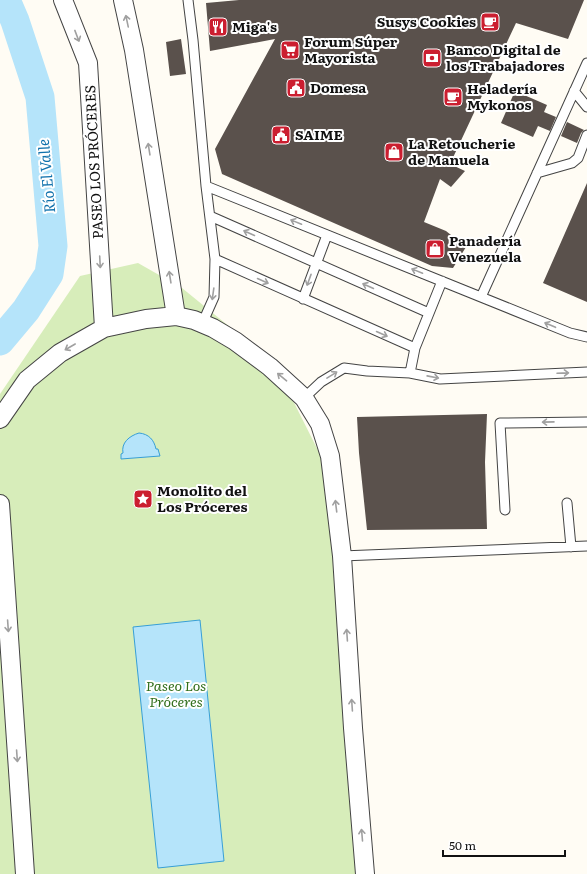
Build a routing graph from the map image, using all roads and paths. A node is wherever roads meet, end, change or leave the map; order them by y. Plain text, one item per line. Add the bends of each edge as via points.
1 (63, 0) edge
2 (123, 0) edge
3 (188, 0) edge
4 (587, 63) edge
5 (574, 91) junction
6 (587, 107) edge
7 (587, 135) edge
8 (537, 173) junction
9 (206, 186) junction
10 (210, 216) junction
11 (327, 235) junction
12 (215, 259) junction
13 (316, 263) junction
14 (442, 281) junction
15 (480, 297) junction
16 (303, 299) junction
17 (429, 313) junction
18 (176, 316) junction
19 (202, 324) junction
20 (104, 328) junction
21 (587, 337) edge
22 (415, 348) junction
23 (587, 372) edge
24 (410, 373) junction
25 (304, 398) junction
26 (0, 419) edge
27 (587, 422) edge
28 (567, 503) dead end
29 (0, 504) edge
30 (505, 510) dead end
31 (587, 546) edge
32 (571, 547) junction
33 (342, 556) junction
34 (25, 874) edge
35 (365, 874) edge

1 -> 20 street, PASEO LOS PRÓCERES via 88,62
18 -> 2 street via 134,50
3 - 9 lane
4 - 5 lane
5 - 6 lane
5 - 8 lane
7 - 8 lane via 578,158 572,163
8 - 15 lane
9 - 10 lane
11 -> 9 lane
10 - 12 lane
13 -> 10 lane
11 - 13 lane
14 -> 11 lane
12 -> 16 lane
12 -> 19 lane via 214,297
13 -> 16 lane
17 -> 13 lane
14 - 15 lane
14 - 17 lane
21 -> 15 lane via 570,333
16 -> 22 lane
17 - 22 lane
18 - 19 street
18 - 20 street
25 -> 19 street via 276,372 235,341
20 -> 26 street via 60,353 27,380
22 - 24 lane
24 -> 23 lane via 440,379
25 -> 24 lane via 321,382 344,368
33 -> 25 street via 330,456 320,424
27 -> 30 lane via 500,423
28 - 32 lane
29 -> 34 street
31 - 32 lane
32 - 33 lane
35 -> 33 street

